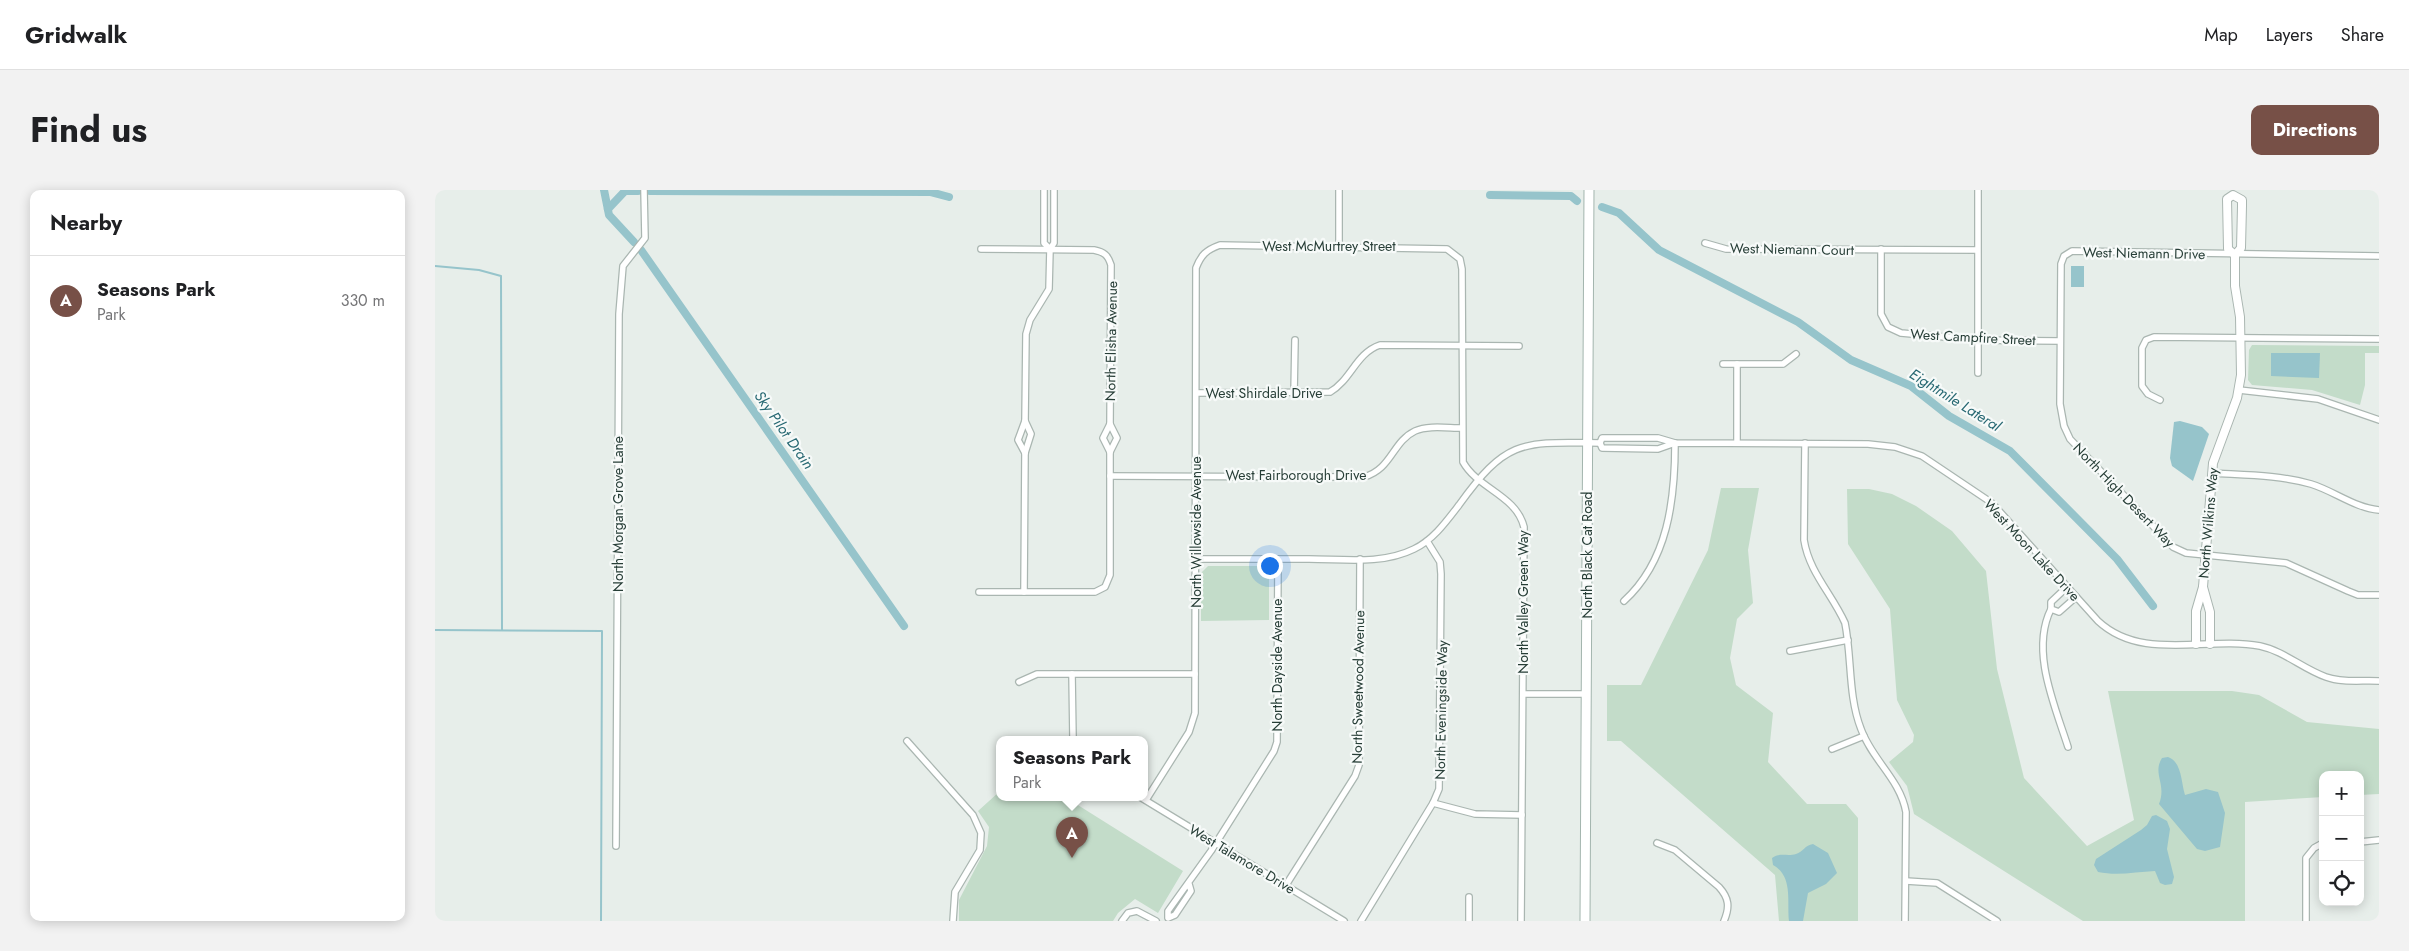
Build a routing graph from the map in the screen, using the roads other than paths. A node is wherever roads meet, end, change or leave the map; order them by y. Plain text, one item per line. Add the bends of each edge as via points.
1 (644, 190) edge
2 (1044, 190) edge
3 (1054, 190) edge
4 (1339, 190) edge
5 (1589, 190) edge
6 (1978, 190) edge
7 (2233, 192) edge
8 (1705, 243) dead end
9 (1339, 246) junction
10 (981, 249) dead end
11 (1050, 249) junction
12 (1881, 249) junction
13 (1977, 250) junction
14 (1204, 252) joint
15 (1454, 253) joint
16 (2235, 255) junction
17 (2379, 256) edge
18 (2061, 264) joint
19 (2241, 338) junction
20 (2379, 339) edge
21 (1295, 340) dead end
22 (1978, 340) junction
23 (2060, 341) junction
24 (1462, 346) junction
25 (1519, 346) dead end
26 (1796, 354) dead end
27 (1723, 364) dead end
28 (1737, 364) junction
29 (1978, 373) dead end
30 (2239, 390) junction
31 (1196, 393) junction
32 (1294, 394) junction
33 (2160, 400) dead end
34 (2379, 420) edge
35 (1025, 421) junction
36 (1110, 424) junction
37 (1462, 428) junction
38 (1587, 443) junction
39 (1601, 443) junction
40 (1675, 443) junction
41 (1737, 443) junction
42 (1805, 443) junction
43 (1110, 452) junction
44 (1025, 453) junction
45 (2212, 473) junction
46 (1196, 475) junction
47 (1110, 476) junction
48 (1477, 479) junction
49 (2379, 510) edge
50 (1427, 541) junction
51 (2205, 554) junction
52 (1196, 559) junction
53 (1278, 559) junction
54 (1360, 559) junction
55 (2067, 587) junction
56 (2203, 587) junction
57 (979, 592) dead end
58 (1024, 592) junction
59 (2379, 594) edge
60 (2076, 597) junction
61 (1624, 601) dead end
62 (2051, 610) junction
63 (1848, 640) junction
64 (2196, 644) junction
65 (2210, 644) junction
66 (1790, 651) dead end
67 (1072, 674) junction
68 (1195, 674) junction
69 (2379, 681) edge
70 (1019, 682) dead end
71 (1523, 694) junction
72 (1586, 694) junction
73 (1073, 736) edge
74 (1864, 736) junction
75 (907, 741) dead end
76 (2068, 747) dead end
77 (1833, 749) dead end
78 (1148, 797) edge
79 (1148, 801) edge
80 (1433, 803) junction
81 (1522, 815) junction
82 (2379, 840) edge
83 (2364, 842) edge
84 (1216, 843) junction
85 (1657, 843) dead end
86 (616, 846) dead end
87 (2319, 846) edge
88 (1906, 881) junction
89 (1286, 886) junction
90 (1469, 897) dead end
91 (1167, 920) edge
92 (953, 921) edge
93 (1122, 921) edge
94 (1156, 921) edge
95 (1344, 921) edge
96 (1361, 921) edge
97 (1469, 921) edge
98 (1521, 921) edge
99 (1585, 921) edge
100 (1724, 921) edge
101 (1905, 921) edge
102 (1997, 921) edge
103 (2306, 921) edge

1 - 86 street, North Morgan Grove Lane via 645,238 623,266 619,314
2 - 11 street via 1044,243
3 - 11 street via 1053,243
4 - 9 street
5 - 38 main road, North Black Cat Road
6 - 13 street
7 - 16 street, North Wilkins Way via 2227,199 2226,230 2228,249
7 - 16 street, North Wilkins Way via 2242,206 2241,248
8 - 12 street, West Niemann Court via 1726,249
9 - 14 street, West McMurtrey Street via 1220,246
9 - 15 street, West McMurtrey Street via 1438,247
10 - 11 street
11 - 35 street via 1049,290 1030,320 1026,334
11 - 36 street, North Elisha Avenue via 1094,250 1109,258
12 - 13 street, West Niemann Court
12 - 22 street, West Campfire Street via 1881,314 1888,327 1901,333
13 - 22 street
14 - 31 street, North Willowside Avenue via 1196,268
15 - 24 street, North Valley Green Way via 1460,259 1462,269
16 - 17 street
16 - 18 street, West Niemann Drive via 2081,251 2064,256
16 - 19 street, North Wilkins Way
18 - 23 street, North High Desert Way
19 - 20 street
19 - 30 street, North Wilkins Way
19 - 33 street via 2154,337 2146,340 2142,348 2142,386
21 - 32 street
22 - 23 street, West Campfire Street
22 - 29 street
23 - 51 street, North High Desert Way via 2061,412 2070,439 2173,547 2186,553
24 - 25 street, West Shirdale Drive
24 - 32 street, West Shirdale Drive via 1380,345 1363,354 1338,388 1323,394
24 - 37 street, North Valley Green Way
26 - 28 street via 1783,364
27 - 28 street
28 - 41 street
30 - 34 street via 2317,398
30 - 45 street, North Wilkins Way
31 - 32 street, West Shirdale Drive
31 - 46 street, North Willowside Avenue
35 - 44 street via 1031,434
35 - 44 street via 1018,440
36 - 43 street, North Elisha Avenue via 1117,438
36 - 43 street, North Elisha Avenue via 1103,438
37 - 46 street, West Fairborough Drive via 1415,431 1404,439 1377,473 1365,476
37 - 48 street, North Valley Green Way via 1463,462
38 - 39 street
38 - 48 street via 1546,442 1523,446 1497,460
38 - 72 main road, North Black Cat Road
39 - 40 street, West Moon Lake Drive via 1602,438 1658,438
39 - 40 street, West Moon Lake Drive via 1602,448 1649,449
40 - 41 street, West Moon Lake Drive
40 - 61 street via 1675,484 1664,538 1639,587
41 - 42 street, West Moon Lake Drive
42 - 55 street, West Moon Lake Drive via 1879,444 1922,456 1992,503
42 - 63 street via 1806,553 1839,610
43 - 47 street, North Elisha Avenue
44 - 58 street
45 - 49 street via 2301,481
45 - 51 street, North Wilkins Way
46 - 47 street, West Fairborough Drive
46 - 52 street, North Willowside Avenue
47 - 58 street, North Elisha Avenue via 1110,575 1105,587 1095,592
48 - 50 street via 1446,522
48 - 71 street, North Valley Green Way via 1517,510 1524,527
50 - 54 street via 1397,556
50 - 80 street, North Eveningside Way via 1440,562 1442,585 1440,777
51 - 56 street, North Wilkins Way
51 - 59 street, North High Desert Way via 2286,563 2348,591
52 - 53 street
52 - 68 street, North Willowside Avenue
53 - 54 street
53 - 84 street, North Dayside Avenue via 1277,742
54 - 89 street, North Sweetwood Avenue via 1359,765
55 - 60 street, West Moon Lake Drive
55 - 62 street via 2051,602
56 - 64 street, North Wilkins Way via 2196,611
56 - 65 street, North Wilkins Way via 2210,612
57 - 58 street
60 - 62 street via 2059,612
60 - 64 street, West Moon Lake Drive via 2105,627 2131,641
62 - 76 street via 2046,620 2044,656 2049,686
63 - 66 street
63 - 74 street via 1855,705
64 - 65 street, West Moon Lake Drive
65 - 69 street, West Moon Lake Drive via 2260,646 2327,677
67 - 68 street
67 - 70 street via 1037,674
67 - 73 street
68 - 78 street, North Willowside Avenue via 1193,724
71 - 72 street
71 - 81 street, North Valley Green Way
72 - 99 main road, North Black Cat Road
74 - 77 street
74 - 88 street via 1899,788 1904,801
75 - 92 street via 973,815 981,833 980,850 955,892
79 - 84 street, West Talamore Drive
80 - 81 street via 1475,814
80 - 96 street, North Eveningside Way
81 - 98 street, North Valley Green Way
82 - 83 street
84 - 89 street, West Talamore Drive
84 - 91 street, North Dayside Avenue via 1168,911
85 - 100 street via 1675,850 1719,887 1729,904
87 - 103 street via 2306,858
88 - 101 street
88 - 102 street via 1937,883
89 - 95 street, West Talamore Drive
90 - 97 street
93 - 94 street via 1133,911 1143,912

